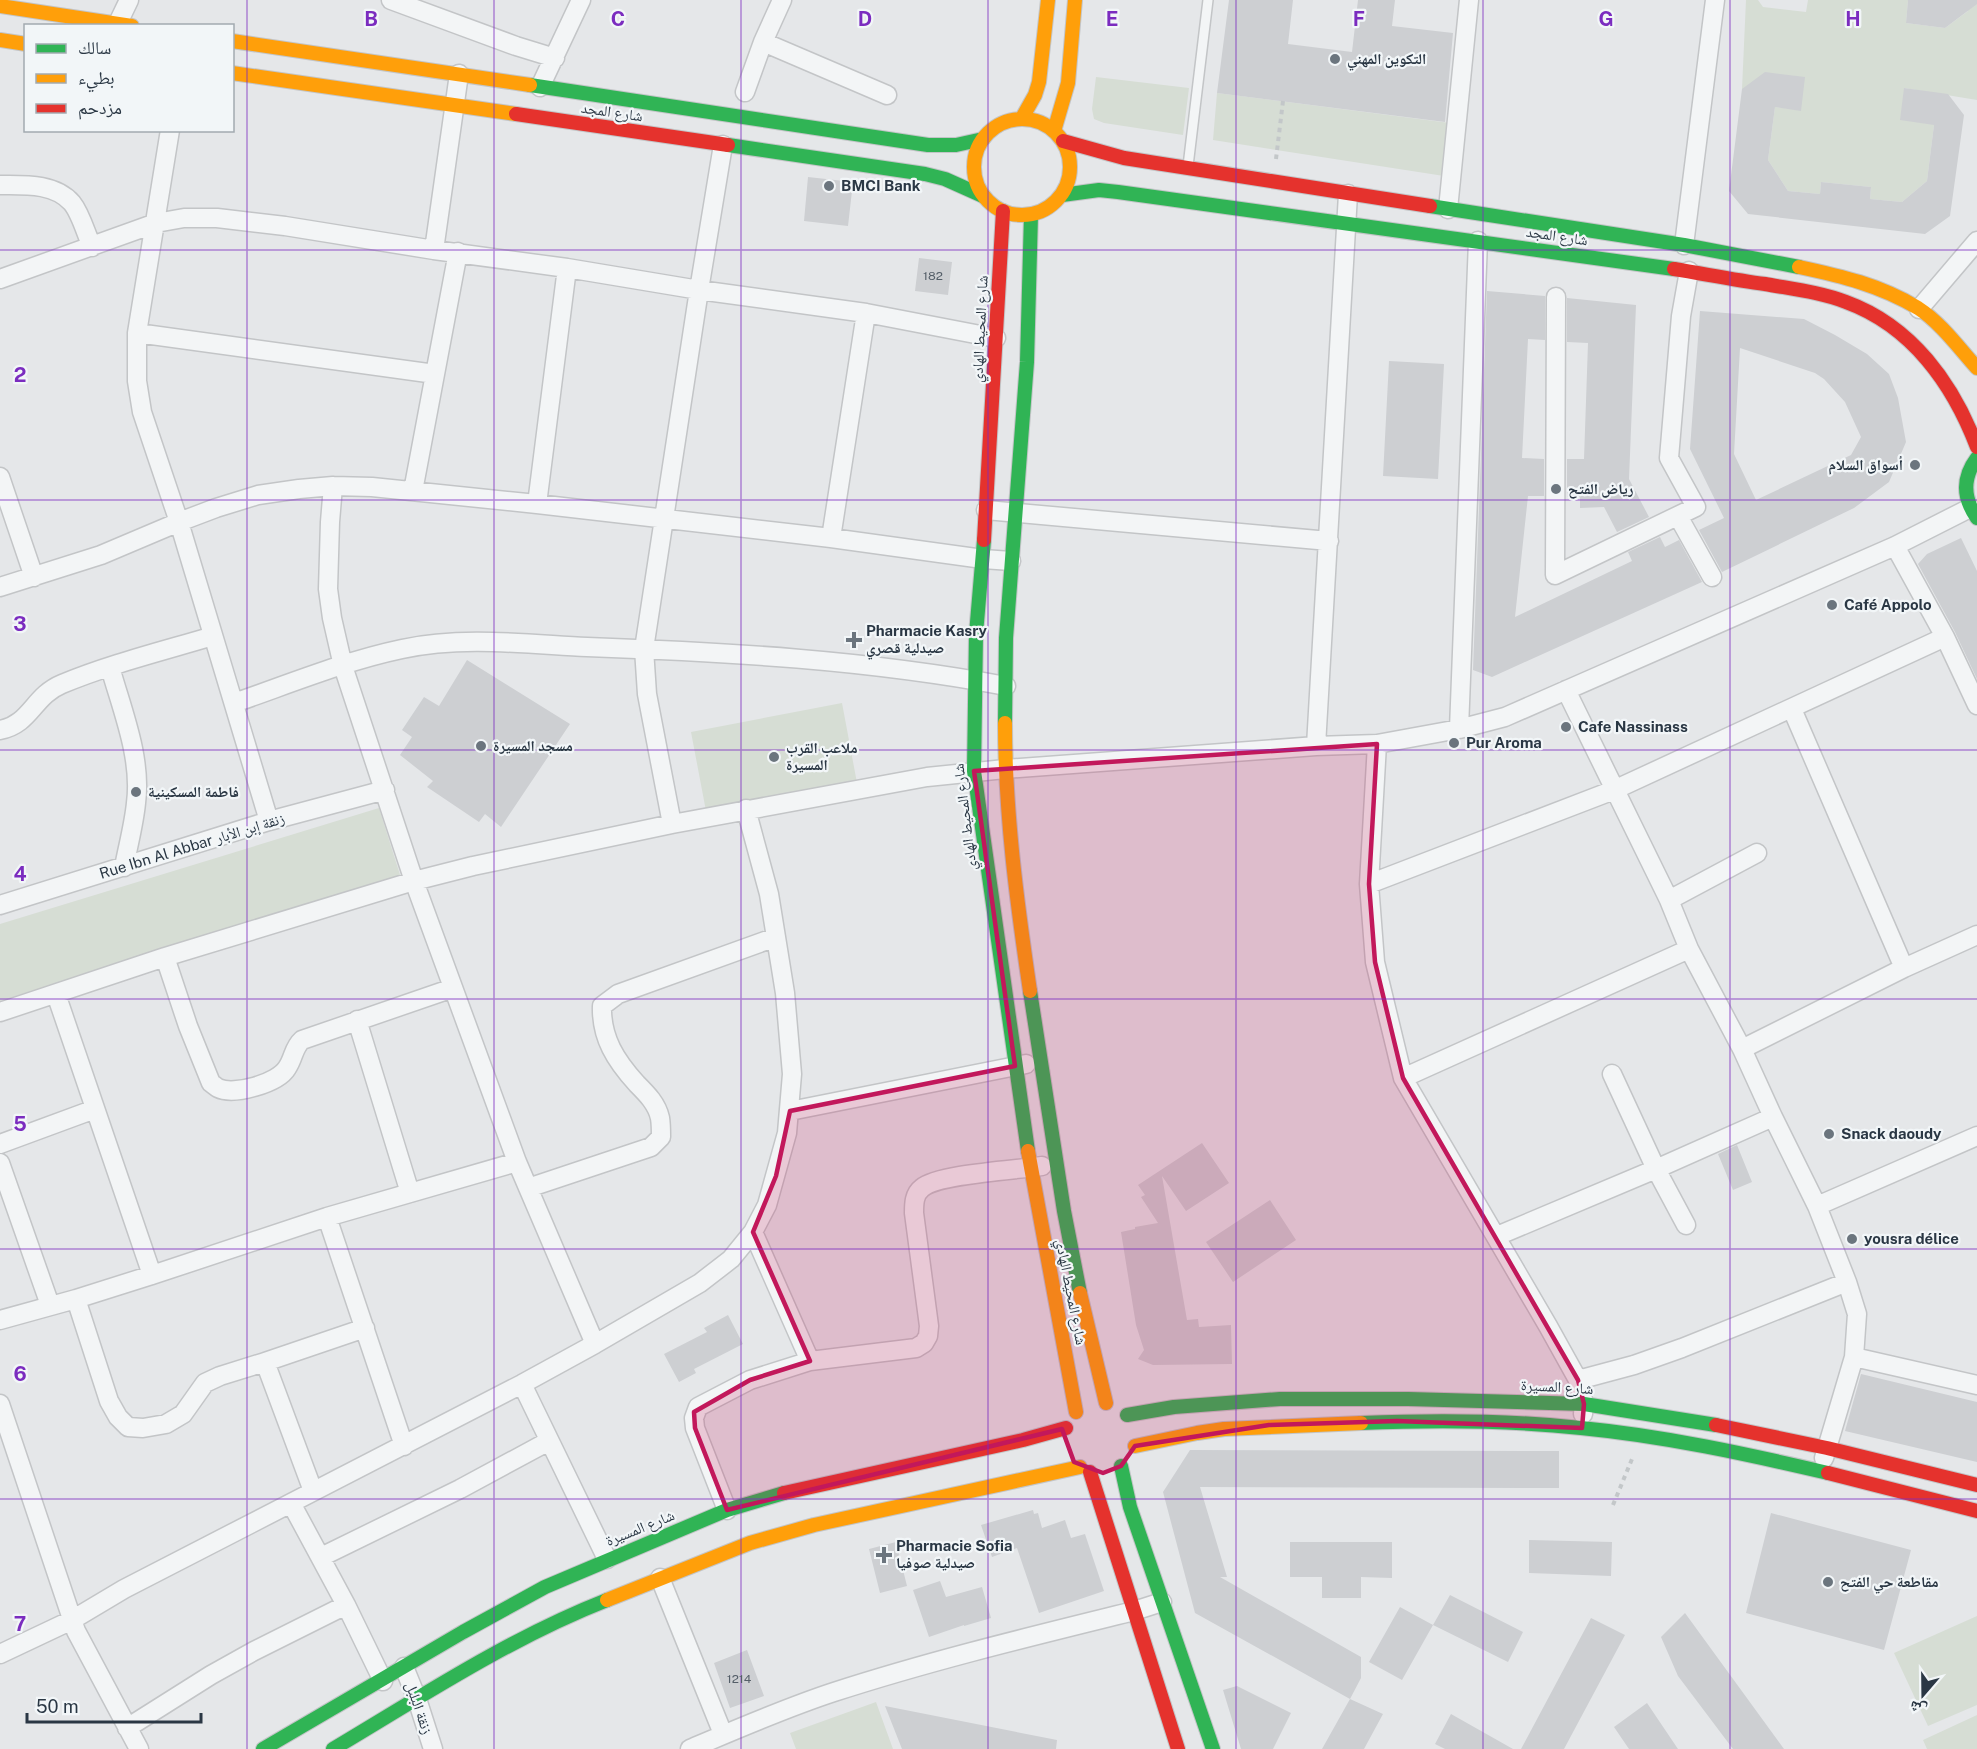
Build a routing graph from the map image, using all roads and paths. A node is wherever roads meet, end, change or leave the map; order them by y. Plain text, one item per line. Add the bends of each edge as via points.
1 (129, 0) edge
2 (391, 0) edge
3 (582, 0) edge
4 (782, 0) edge
5 (1048, 0) edge
6 (1075, 0) edge
7 (1208, 0) edge
8 (1469, 0) edge
9 (1715, 0) edge
10 (0, 6) edge
11 (125, 24) edge
12 (0, 40) edge
13 (234, 40) edge
14 (763, 42) junction
15 (24, 44) edge
16 (555, 58) junction
17 (234, 73) edge
18 (459, 74) junction
19 (540, 87) junction
20 (745, 92) dead end
21 (887, 95) dead end
22 (1283, 101) dead end
23 (454, 106) junction
24 (1022, 118) junction
25 (170, 132) edge
26 (1058, 136) junction
27 (983, 139) junction
28 (723, 145) junction
29 (1275, 166) dead end
30 (1188, 168) junction
31 (0, 185) edge
32 (1348, 194) junction
33 (1062, 195) junction
34 (983, 196) junction
35 (1448, 209) junction
36 (1003, 211) junction
37 (1031, 214) junction
38 (156, 223) junction
39 (1346, 223) junction
40 (1977, 241) edge
41 (1478, 242) junction
42 (1684, 244) junction
43 (92, 247) junction
44 (434, 250) junction
45 (458, 252) junction
46 (567, 268) junction
47 (1689, 271) junction
48 (0, 279) edge
49 (699, 290) junction
50 (1556, 297) dead end
51 (1919, 309) junction
52 (866, 314) junction
53 (137, 333) junction
54 (996, 338) junction
55 (1977, 368) edge
56 (435, 374) junction
57 (1977, 447) edge
58 (1977, 458) edge
59 (0, 477) edge
60 (333, 486) junction
61 (412, 491) junction
62 (537, 504) junction
63 (986, 510) junction
64 (1973, 513) edge
65 (1016, 514) junction
66 (1678, 516) junction
67 (663, 520) junction
68 (179, 522) junction
69 (831, 538) junction
70 (1329, 541) junction
71 (1895, 546) junction
72 (983, 559) junction
73 (1011, 561) junction
74 (34, 577) junction
75 (1712, 577) dead end
76 (0, 587) edge
77 (213, 636) junction
78 (1945, 637) junction
79 (644, 649) junction
80 (344, 666) junction
81 (110, 667) junction
82 (975, 681) junction
83 (1006, 686) junction
84 (1566, 690) junction
85 (234, 703) junction
86 (1977, 705) edge
87 (1792, 709) junction
88 (1459, 729) junction
89 (0, 730) edge
90 (1377, 744) junction
91 (1316, 746) junction
92 (1005, 769) junction
93 (974, 771) junction
94 (385, 790) junction
95 (1614, 790) junction
96 (746, 809) junction
97 (270, 821) junction
98 (672, 824) junction
99 (1757, 853) dead end
100 (124, 867) junction
101 (414, 882) junction
102 (1369, 884) junction
103 (1668, 900) junction
104 (0, 904) edge
105 (1977, 935) edge
106 (776, 937) junction
107 (1689, 949) junction
108 (165, 957) junction
109 (1904, 968) junction
110 (453, 988) junction
111 (56, 994) junction
112 (0, 1012) edge
113 (357, 1020) junction
114 (1742, 1049) junction
115 (1040, 1061) junction
116 (1015, 1066) junction
117 (1612, 1074) dead end
118 (1403, 1078) junction
119 (95, 1109) junction
120 (790, 1111) junction
121 (1773, 1117) junction
122 (1977, 1136) edge
123 (0, 1144) edge
124 (517, 1162) junction
125 (0, 1163) edge
126 (1057, 1164) junction
127 (1030, 1168) junction
128 (1656, 1169) junction
129 (528, 1188) junction
130 (410, 1193) junction
131 (1817, 1206) junction
132 (327, 1217) junction
133 (1686, 1225) dead end
134 (753, 1232) junction
135 (1497, 1236) junction
136 (152, 1275) junction
137 (1847, 1282) junction
138 (76, 1299) junction
139 (50, 1305) junction
140 (0, 1320) edge
141 (365, 1328) junction
142 (595, 1344) junction
143 (1854, 1357) junction
144 (810, 1361) junction
145 (265, 1362) junction
146 (1578, 1380) junction
147 (522, 1384) junction
148 (1977, 1385) edge
149 (1106, 1403) junction
150 (0, 1404) edge
151 (1584, 1404) junction
152 (1076, 1412) junction
153 (1127, 1415) junction
154 (1066, 1428) junction
155 (1582, 1428) junction
156 (1641, 1437) junction
157 (549, 1441) junction
158 (1065, 1443) dead end
159 (404, 1446) junction
160 (1135, 1446) junction
161 (1827, 1448) junction
162 (1070, 1456) dead end
163 (1101, 1470) junction
164 (1821, 1471) junction
165 (1977, 1485) edge
166 (313, 1491) junction
167 (291, 1503) junction
168 (1613, 1505) dead end
169 (727, 1510) junction
170 (1977, 1511) edge
171 (321, 1557) junction
172 (607, 1560) junction
173 (660, 1578) junction
174 (1162, 1602) junction
175 (346, 1605) junction
176 (1134, 1611) junction
177 (72, 1620) junction
178 (0, 1654) edge
179 (404, 1667) junction
180 (383, 1680) junction
181 (417, 1699) junction
182 (127, 1728) junction
183 (723, 1734) junction
184 (139, 1749) edge
185 (263, 1749) edge
186 (333, 1749) edge
187 (433, 1749) edge
188 (690, 1749) edge
189 (1178, 1749) edge
190 (1213, 1749) edge

1 - 11 street
2 - 16 street
3 - 16 street
4 - 14 street
5 - 24 street via 1039,82
6 - 26 street via 1070,75
7 - 30 lane
8 - 35 street
9 - 42 street
10 - 11 street
12 - 15 street
13 - 18 street, شارع المجد
14 - 20 street
14 - 21 street
16 - 19 street
17 - 23 street, شارع المجد
18 - 19 street, شارع المجد
18 - 23 street
19 - 27 street, شارع المجد via 928,145 947,147
22 - 29 path
23 - 28 street, شارع المجد
23 - 44 street
24 - 26 street via 1040,123
24 - 27 street via 994,128
25 - 38 street
26 - 30 street, شارع المجد via 1103,154
26 - 33 street via 1069,156 1070,172
27 - 34 street via 974,168
28 - 34 street, شارع المجد via 925,174
28 - 49 street
30 - 32 street, شارع المجد
31 - 43 street via 27,185 63,195 73,205
32 - 35 street, شارع المجد
32 - 39 street
33 - 37 street via 1043,211
33 - 39 street, شارع المجد via 1099,190
34 - 36 street
35 - 42 street, شارع المجد
36 - 37 street
36 - 54 street, شارع المحيط الهادي
37 - 65 street, شارع المحيط الهادي via 1027,362
38 - 43 street
38 - 44 street via 184,218 218,219
38 - 53 street
39 - 41 street, شارع المجد
39 - 70 street
40 - 51 street
41 - 47 street, شارع المجد
41 - 88 street
42 - 51 street, شارع المجد via 1848,277
43 - 48 street
44 - 45 street
45 - 46 street
45 - 56 street
46 - 49 street
46 - 62 street
47 - 57 street, شارع المجد via 1820,294 1858,307 1893,327 1924,354 1949,385
47 - 66 street via 1681,316 1669,458 1696,507
49 - 52 street
49 - 67 street
50 - 66 street via 1555,575
51 - 55 street, شارع المجد
52 - 54 street
52 - 69 street
53 - 56 street
53 - 68 street via 137,381 142,412
54 - 63 street, شارع المحيط الهادي
56 - 61 street
58 - 64 street via 1965,480 1965,494
59 - 74 street
60 - 61 street
60 - 68 street via 258,495
60 - 80 street via 328,589
61 - 62 street
62 - 67 street
63 - 65 street
63 - 72 street, شارع المحيط الهادي
64 - 71 street
65 - 70 street
65 - 73 street, شارع المحيط الهادي
66 - 75 street
67 - 69 street
67 - 79 street
68 - 74 street via 101,555
68 - 77 street
69 - 72 street
70 - 91 street
71 - 78 street
71 - 84 street
72 - 73 street
72 - 82 street, شارع المحيط الهادي
73 - 83 street, شارع المحيط الهادي
74 - 76 street
77 - 81 street
77 - 85 street
78 - 86 street
78 - 87 street
79 - 80 street via 442,643 402,649
79 - 82 street via 787,658 918,671
79 - 98 street via 647,694
80 - 85 street
80 - 94 street
81 - 89 street via 48,691 22,721
81 - 100 street via 137,781
82 - 83 street
82 - 93 street, شارع المحيط الهادي
83 - 92 street, شارع المحيط الهادي
84 - 88 street via 1505,717
84 - 95 street
85 - 97 street
87 - 95 street
87 - 109 street
88 - 90 street
90 - 91 street
90 - 102 street
91 - 92 street
92 - 93 street
92 - 115 street, شارع المحيط الهادي via 1020,923
93 - 96 street
93 - 116 street, شارع المحيط الهادي
94 - 97 street, Rue Ibn Al Abbar زنقة إبن الأبار
94 - 101 street
95 - 102 street
95 - 103 street
96 - 98 street
96 - 106 street
97 - 100 street, Rue Ibn Al Abbar زنقة إبن الأبار
98 - 101 street
99 - 103 street
100 - 104 street, Rue Ibn Al Abbar زنقة إبن الأبار
101 - 108 street
101 - 110 street
102 - 118 street via 1375,962
103 - 107 street
105 - 109 street
106 - 120 street via 786,993 792,1074
106 - 129 street via 618,994 602,1006 601,1021 612,1053 651,1098 660,1117 661,1137 651,1147
107 - 114 street
107 - 118 street
108 - 111 street
108 - 113 street via 203,1066 211,1083 219,1089 242,1090 266,1083 287,1068 302,1040
109 - 114 street
110 - 113 street
110 - 124 street
111 - 112 street
111 - 119 street
113 - 130 street
114 - 121 street
115 - 116 street
115 - 126 street, شارع المحيط الهادي
116 - 120 street
116 - 127 street, شارع المحيط الهادي
117 - 128 street
118 - 135 street
119 - 123 street
119 - 136 street
120 - 134 street via 776,1176
121 - 128 street
121 - 131 street
122 - 131 street
124 - 129 street
124 - 130 street
125 - 139 street
126 - 127 street
126 - 149 street, شارع المحيط الهادي via 1082,1302
127 - 144 street via 932,1182 914,1198 929,1326 924,1343 898,1351
127 - 152 street, شارع المحيط الهادي
128 - 133 street
128 - 135 street
129 - 142 street
130 - 132 street
131 - 137 street
132 - 136 street
132 - 141 street
134 - 142 street via 731,1259 700,1283
134 - 144 street
135 - 146 street
136 - 138 street
137 - 143 street via 1857,1314
137 - 146 street via 1682,1348
138 - 139 street
138 - 145 street via 109,1401 128,1427 166,1424 183,1414 205,1383
139 - 140 street
141 - 145 street
141 - 159 street
142 - 147 street
143 - 148 street
143 - 161 street
144 - 169 street via 750,1380 707,1401 694,1412 695,1428
145 - 166 street
146 - 151 street
147 - 157 street
147 - 159 street
149 - 152 street via 1090,1404
149 - 153 street
150 - 177 street
151 - 153 street, شارع المسيرة via 1280,1399
151 - 155 street
151 - 161 street, شارع المسيرة via 1690,1420
152 - 154 street
153 - 160 street via 1134,1430
154 - 158 street
154 - 169 street, شارع المسيرة via 796,1490
155 - 156 street
155 - 160 street via 1397,1421 1269,1425 1199,1432
156 - 164 street via 1734,1451
156 - 168 path
157 - 171 street
157 - 172 street
159 - 166 street
160 - 163 street via 1131,1454
161 - 164 street
161 - 165 street, شارع المسيرة
162 - 163 street
163 - 173 street via 814,1525 750,1543
163 - 174 street via 1130,1506
163 - 176 street
164 - 170 street
166 - 167 street
167 - 171 street
167 - 177 street
169 - 172 street, شارع المسيرة
171 - 175 street
172 - 179 street, شارع المسيرة via 545,1587
173 - 181 street via 528,1636
173 - 183 street
174 - 176 street
174 - 190 street
175 - 180 street
175 - 182 street via 211,1675
176 - 183 street via 940,1660 832,1693
176 - 189 street
177 - 178 street
177 - 182 street
179 - 180 street, شارع المسيرة
179 - 181 street, زنقة البلبل
180 - 185 street, شارع المسيرة
181 - 186 street
181 - 187 street, زنقة البلبل
182 - 184 street
183 - 188 street

